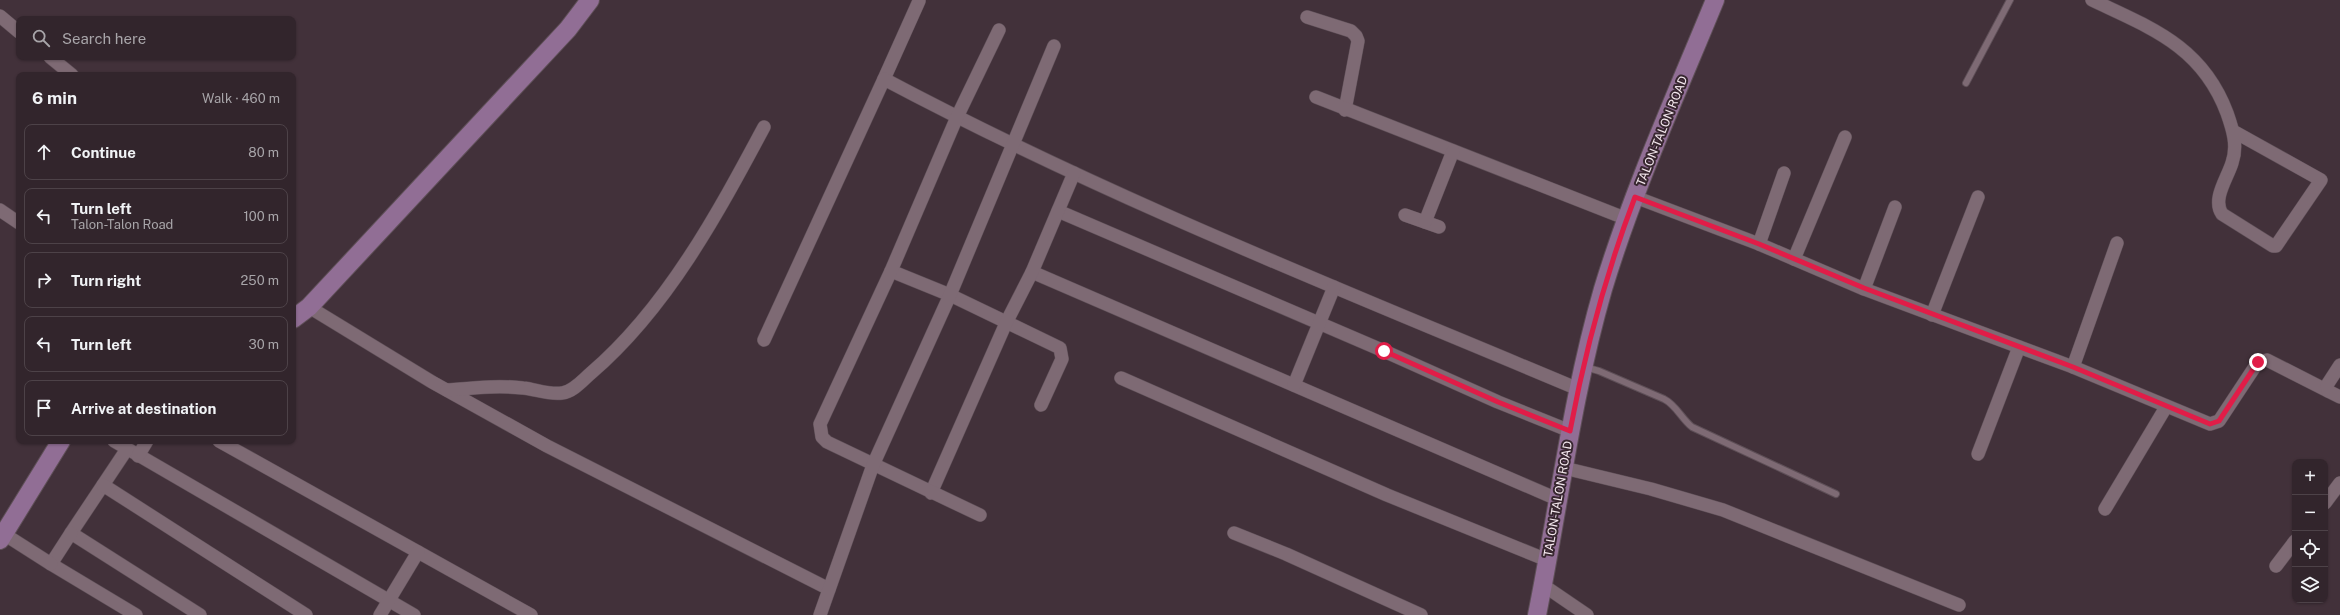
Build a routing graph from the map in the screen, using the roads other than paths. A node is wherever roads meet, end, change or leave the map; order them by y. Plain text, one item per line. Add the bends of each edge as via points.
1 (590, 0) edge
2 (1716, 0) edge
3 (2010, 0) edge
4 (2092, 0) edge
5 (919, 1) edge
6 (0, 16) edge
7 (1307, 17) dead end
8 (16, 29) edge
9 (999, 30) dead end
10 (1054, 46) dead end
11 (54, 60) edge
12 (68, 72) edge
13 (884, 79) junction
14 (1966, 83) dead end
15 (1316, 97) dead end
16 (1345, 110) junction
17 (956, 117) junction
18 (764, 127) dead end
19 (2233, 131) junction
20 (1845, 137) dead end
21 (1014, 145) junction
22 (1453, 150) junction
23 (1074, 173) junction
24 (1784, 173) dead end
25 (1635, 197) junction
26 (1978, 197) dead end
27 (1895, 207) dead end
28 (0, 210) edge
29 (1058, 211) junction
30 (1406, 216) dead end
31 (1627, 219) junction
32 (16, 221) edge
33 (1425, 222) junction
34 (1439, 227) dead end
35 (2117, 242) dead end
36 (1759, 244) junction
37 (1794, 259) junction
38 (891, 271) junction
39 (1032, 272) junction
40 (1334, 287) junction
41 (1864, 288) junction
42 (950, 295) junction
43 (309, 307) junction
44 (1932, 315) junction
45 (296, 317) edge
46 (1006, 323) junction
47 (1318, 323) junction
48 (764, 340) dead end
49 (2019, 347) junction
50 (2340, 365) edge
51 (1584, 367) junction
52 (2073, 367) junction
53 (1121, 378) dead end
54 (1294, 385) junction
55 (1578, 389) junction
56 (447, 390) junction
57 (2328, 391) junction
58 (2340, 397) edge
59 (1040, 405) dead end
60 (2166, 407) junction
61 (1570, 431) junction
62 (60, 444) edge
63 (120, 444) edge
64 (145, 444) edge
65 (224, 444) edge
66 (127, 448) junction
67 (1978, 454) dead end
68 (138, 456) junction
69 (873, 466) junction
70 (1564, 468) junction
71 (2340, 483) edge
72 (103, 484) junction
73 (931, 493) junction
74 (1836, 494) dead end
75 (1557, 499) junction
76 (2328, 499) edge
77 (2105, 509) dead end
78 (980, 515) dead end
79 (71, 533) junction
80 (1234, 534) dead end
81 (2, 537) edge
82 (2292, 545) edge
83 (418, 552) junction
84 (1547, 560) junction
85 (52, 564) junction
86 (2276, 566) dead end
87 (1543, 585) junction
88 (829, 589) junction
89 (389, 600) junction
90 (1959, 605) dead end
91 (136, 615) edge
92 (200, 615) edge
93 (306, 615) edge
94 (380, 615) edge
95 (414, 615) edge
96 (531, 615) edge
97 (820, 615) edge
98 (1421, 615) edge
99 (1537, 615) edge
100 (1588, 615) edge

1 - 43 street via 568,29
2 - 25 street, TALON-TALON ROAD
3 - 14 lane
4 - 19 street via 2162,34 2194,58 2224,106
5 - 13 street
6 - 8 street
7 - 16 street via 1351,31 1356,36 1358,41
9 - 17 street
10 - 21 street
11 - 12 street
13 - 17 street
13 - 48 street
15 - 16 street
16 - 22 street
17 - 21 street
17 - 38 street
18 - 56 street via 722,205 684,266 642,320 603,363 575,387 563,393 501,386
19 - 19 street via 2234,156 2218,200 2218,208 2222,214 2276,246 2321,180
20 - 37 street
21 - 23 street
21 - 42 street
22 - 31 street
22 - 33 street
23 - 29 street
23 - 40 street
24 - 36 street
25 - 31 street, TALON-TALON ROAD
25 - 36 street
26 - 44 street
27 - 41 street
28 - 32 street
29 - 39 street
29 - 47 street
30 - 33 street
31 - 51 street, TALON-TALON ROAD via 1603,290
33 - 34 street
35 - 52 street
36 - 37 street
37 - 41 street
38 - 42 street
38 - 69 street via 820,424 822,437 827,442
39 - 46 street
39 - 54 street
40 - 47 street
40 - 55 street
41 - 44 street
42 - 46 street
42 - 69 street
43 - 45 street
43 - 56 street
44 - 49 street
46 - 59 street via 1060,348 1062,359
46 - 73 street
47 - 54 street
47 - 61 street
49 - 52 street
49 - 67 street
50 - 57 street via 2327,385
51 - 55 street, TALON-TALON ROAD
51 - 74 lane via 1664,399 1673,404 1681,417 1692,427
52 - 60 street
53 - 84 street via 1387,496
54 - 75 street
55 - 61 street, TALON-TALON ROAD
56 - 88 street via 547,446
57 - 58 street
57 - 60 street via 2267,360 2258,362 2215,423 2210,424
60 - 77 street
61 - 70 street, TALON-TALON ROAD
62 - 81 street
63 - 66 street
64 - 68 street
65 - 83 street
66 - 68 street
66 - 72 street
68 - 89 street
69 - 73 street
69 - 88 street
70 - 75 street, TALON-TALON ROAD
70 - 90 street via 1723,510
71 - 76 street
72 - 79 street
72 - 93 street
73 - 78 street
75 - 84 street, TALON-TALON ROAD
79 - 85 street
79 - 92 street
80 - 98 street via 1286,554
81 - 85 street
82 - 86 street
83 - 89 street
83 - 96 street
84 - 87 street, TALON-TALON ROAD
85 - 91 street
87 - 99 street, TALON-TALON ROAD
87 - 100 street
88 - 97 street
89 - 94 street
89 - 95 street

